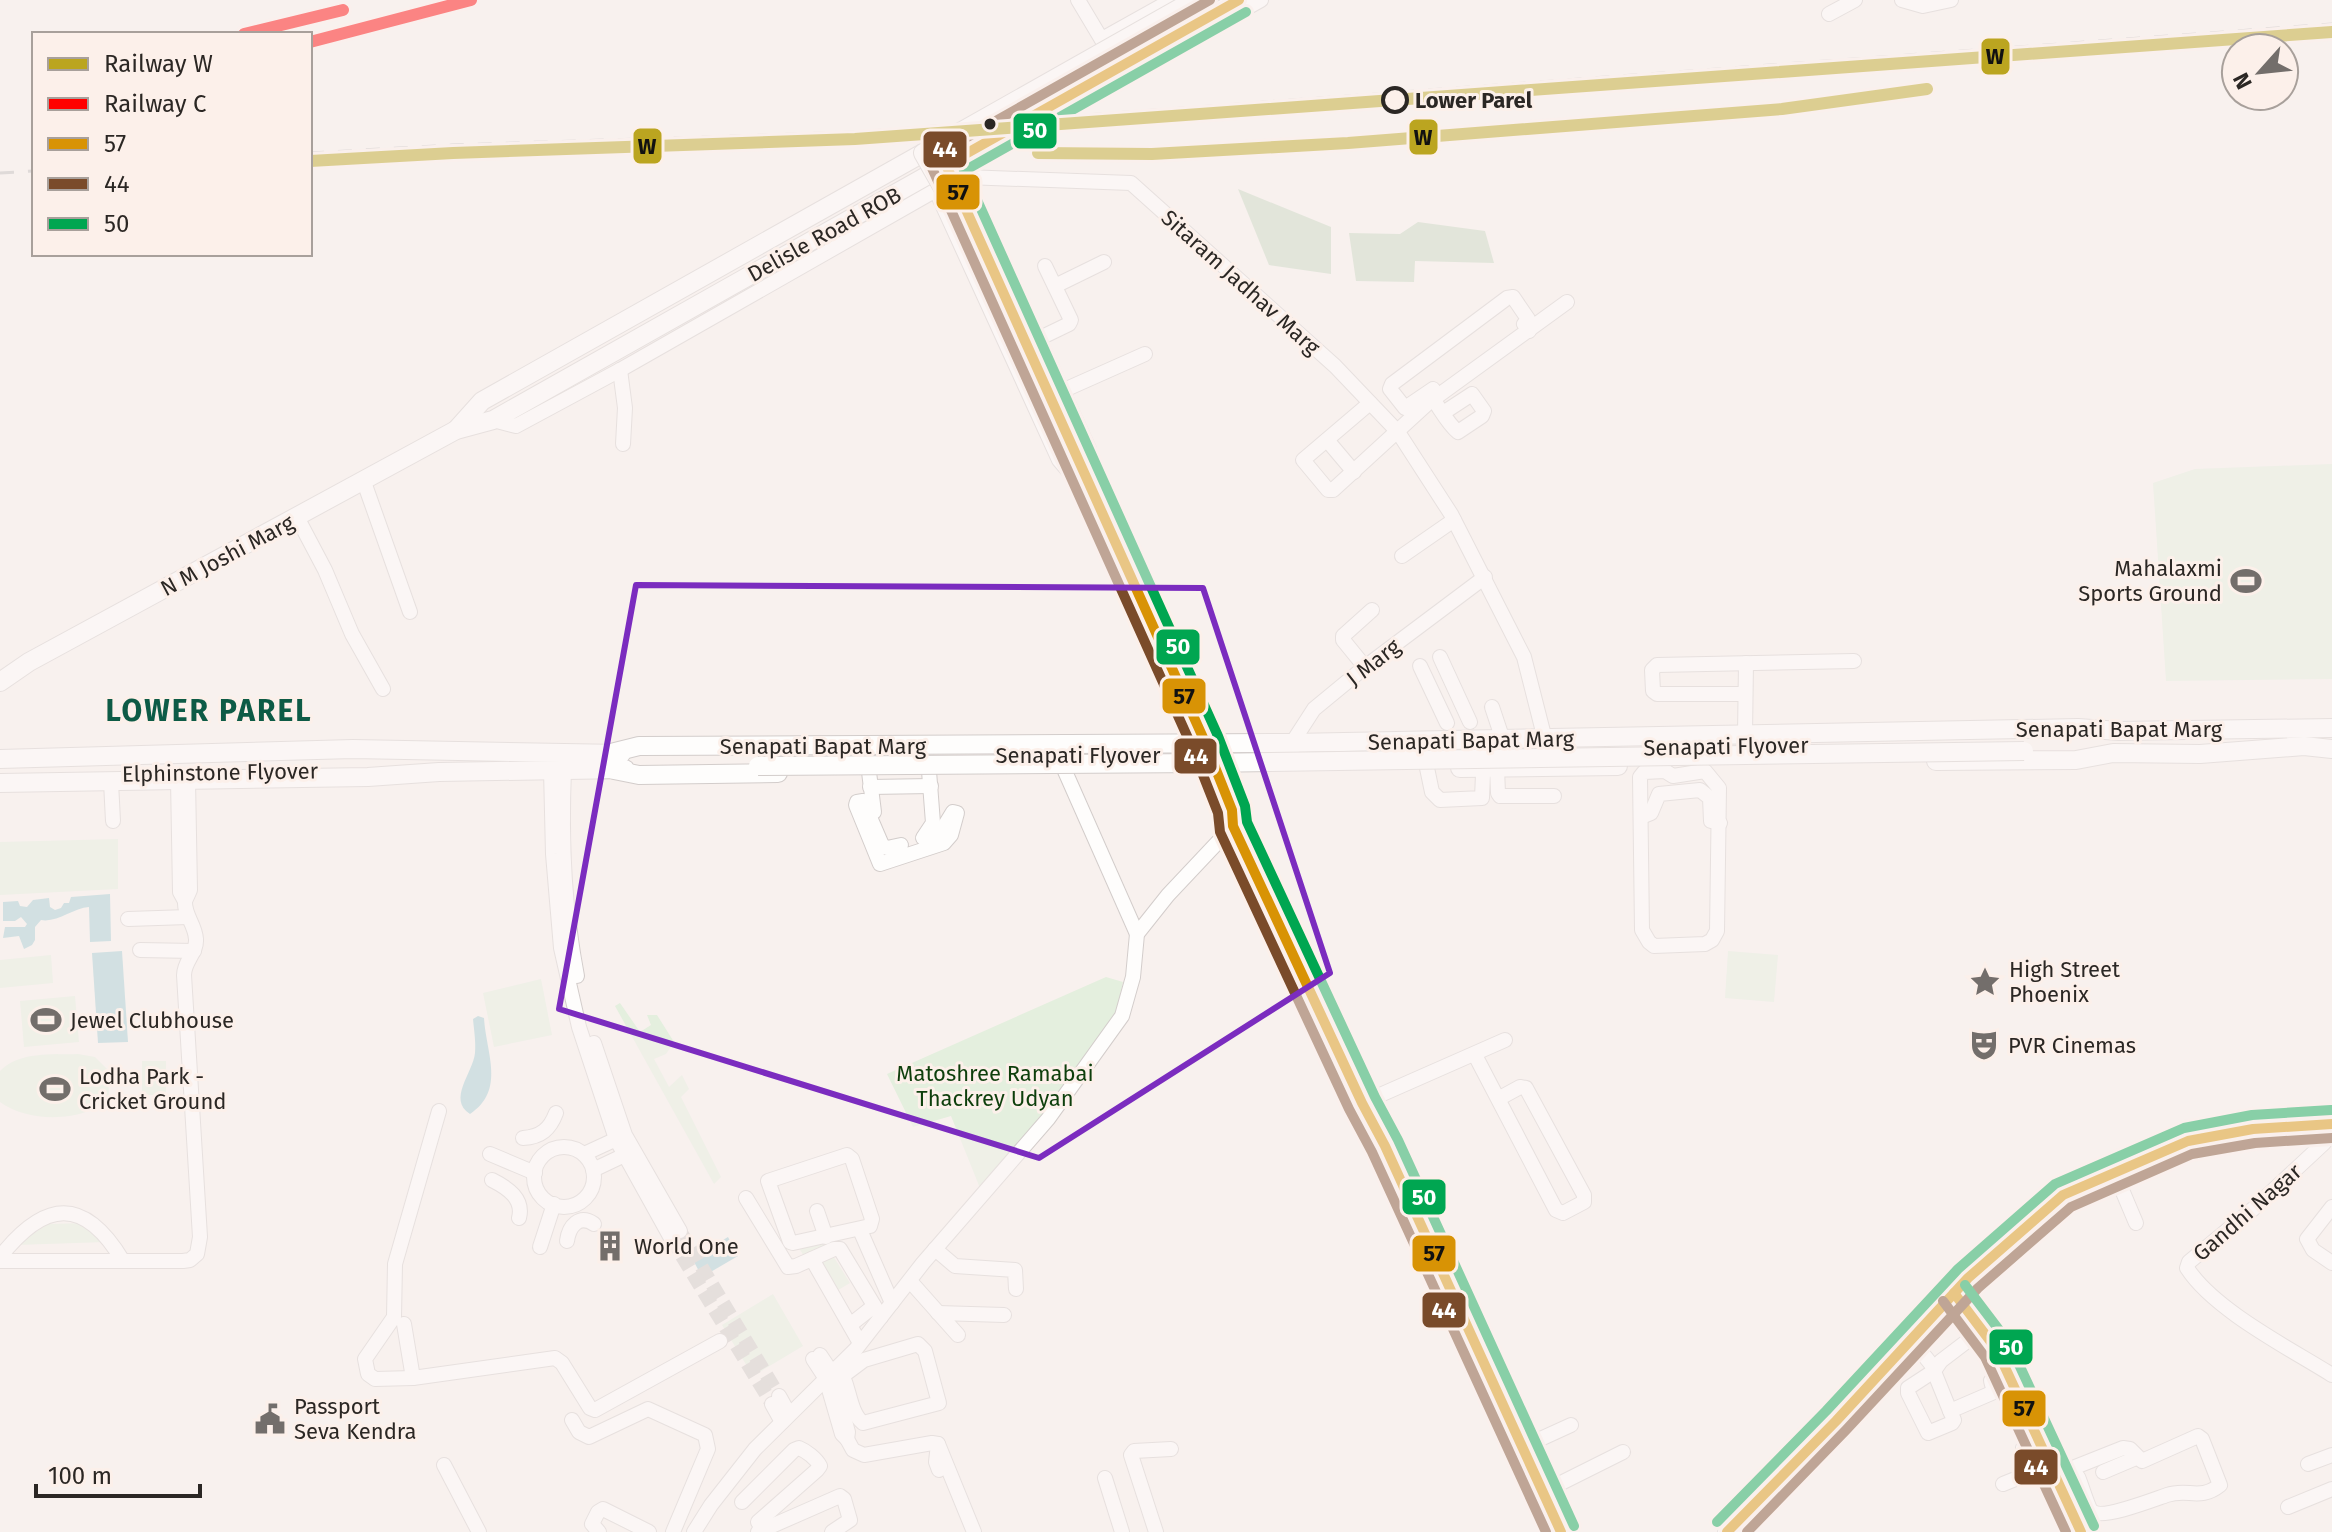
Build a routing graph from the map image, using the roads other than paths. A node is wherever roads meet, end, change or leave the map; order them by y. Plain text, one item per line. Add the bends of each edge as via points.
1 (1078, 0) edge
2 (1172, 0) edge
3 (1194, 0) edge
4 (1239, 0) edge
5 (1261, 0) edge
6 (1855, 0) edge
7 (1902, 0) edge
8 (1951, 0) edge
9 (1829, 14) dead end
10 (1102, 39) junction
11 (929, 150) junction
12 (939, 176) junction
13 (965, 177) junction
14 (1104, 262) dead end
15 (1045, 266) dead end
16 (1055, 286) junction
17 (1567, 302) dead end
18 (1526, 327) junction
19 (1038, 339) junction
20 (1145, 354) dead end
21 (620, 370) junction
22 (1062, 391) junction
23 (1428, 400) junction
24 (482, 401) junction
25 (1370, 403) junction
26 (1443, 413) dead end
27 (493, 420) junction
28 (456, 430) junction
29 (1398, 432) junction
30 (1327, 440) junction
31 (623, 444) dead end
32 (1354, 472) junction
33 (1081, 477) junction
34 (364, 482) junction
35 (297, 517) junction
36 (1453, 517) junction
37 (1402, 556) dead end
38 (1485, 577) junction
39 (1372, 610) dead end
40 (410, 612) dead end
41 (1440, 657) dead end
42 (1854, 661) dead end
43 (1746, 663) junction
44 (1420, 666) dead end
45 (1365, 667) junction
46 (0, 682) edge
47 (383, 689) dead end
48 (1745, 694) junction
49 (1492, 707) dead end
50 (1470, 722) dead end
51 (1447, 723) dead end
52 (2332, 728) edge
53 (2119, 731) junction
54 (1748, 734) junction
55 (1673, 736) junction
56 (1547, 739) junction
57 (1503, 740) junction
58 (1199, 742) junction
59 (1292, 743) junction
60 (1063, 745) junction
61 (2024, 745) junction
62 (2332, 749) edge
63 (2113, 753) junction
64 (0, 759) edge
65 (406, 761) junction
66 (613, 762) junction
67 (1751, 763) junction
68 (0, 766) edge
69 (1209, 767) junction
70 (1291, 768) junction
71 (1427, 768) junction
72 (1552, 768) junction
73 (1064, 769) junction
74 (558, 770) junction
75 (1680, 770) junction
76 (1487, 771) junction
77 (0, 776) edge
78 (930, 778) junction
79 (183, 780) junction
80 (869, 780) junction
81 (111, 782) junction
82 (0, 783) edge
83 (1554, 796) dead end
84 (1641, 817) junction
85 (113, 821) dead end
86 (1232, 822) junction
87 (1720, 823) junction
88 (926, 836) junction
89 (901, 845) junction
90 (188, 917) junction
91 (128, 919) dead end
92 (1137, 934) junction
93 (140, 950) dead end
94 (194, 951) junction
95 (1505, 1040) dead end
96 (1475, 1055) junction
97 (1498, 1099) junction
98 (1362, 1103) junction
99 (439, 1111) dead end
100 (556, 1113) dead end
101 (2332, 1125) edge
102 (541, 1134) junction
103 (620, 1137) junction
104 (523, 1138) dead end
105 (550, 1151) junction
106 (628, 1153) junction
107 (490, 1154) dead end
108 (584, 1154) junction
109 (593, 1170) junction
110 (2114, 1171) junction
111 (492, 1180) dead end
112 (536, 1180) junction
113 (514, 1196) junction
114 (746, 1198) dead end
115 (554, 1204) junction
116 (572, 1206) junction
117 (2332, 1207) edge
118 (817, 1211) dead end
119 (519, 1218) dead end
120 (577, 1222) junction
121 (2136, 1223) dead end
122 (594, 1224) dead end
123 (860, 1230) junction
124 (675, 1235) tunnel mouth
125 (826, 1237) junction
126 (567, 1241) dead end
127 (540, 1247) dead end
128 (935, 1249) junction
129 (0, 1259) edge
130 (812, 1259) junction
131 (123, 1261) junction
132 (2332, 1263) edge
133 (910, 1281) junction
134 (1016, 1289) dead end
135 (1954, 1293) junction
136 (892, 1303) junction
137 (878, 1312) junction
138 (938, 1313) junction
139 (1004, 1315) dead end
140 (404, 1324) dead end
141 (850, 1325) junction
142 (1983, 1329) junction
143 (958, 1335) dead end
144 (1910, 1338) junction
145 (720, 1341) dead end
146 (860, 1351) junction
147 (817, 1357) dead end
148 (1934, 1371) junction
149 (2007, 1372) junction
150 (835, 1373) junction
151 (2332, 1375) edge
152 (413, 1378) junction
153 (775, 1400) tunnel mouth
154 (1950, 1411) junction
155 (786, 1418) junction
156 (572, 1420) dead end
157 (1571, 1425) dead end
158 (2039, 1442) junction
159 (938, 1444) junction
160 (1523, 1447) junction
161 (2023, 1448) dead end
162 (1171, 1449) dead end
163 (1623, 1452) dead end
164 (2332, 1455) edge
165 (2136, 1458) junction
166 (2308, 1464) dead end
167 (444, 1465) dead end
168 (939, 1470) dead end
169 (2103, 1472) dead end
170 (2063, 1477) junction
171 (1105, 1478) dead end
172 (2003, 1484) dead end
173 (728, 1486) junction
174 (2332, 1489) edge
175 (1543, 1492) junction
176 (742, 1502) junction
177 (2288, 1507) dead end
178 (759, 1528) edge
179 (479, 1532) edge
180 (599, 1532) edge
181 (649, 1532) edge
182 (673, 1532) edge
183 (694, 1532) edge
184 (832, 1532) edge
185 (974, 1532) edge
186 (1122, 1532) edge
187 (1156, 1532) edge
188 (1561, 1532) edge
189 (1727, 1532) edge
190 (2081, 1532) edge

1 - 10 street
2 - 10 street
3 - 11 main road, Delisle Road ROB, bridge
4 - 12 main road, Delisle Road ROB, bridge
5 - 10 street via 1124,77
6 - 9 street
7 - 8 street via 1923,6
11 - 12 main road, bridge
11 - 24 main road, Delisle Road ROB
12 - 13 street
12 - 21 street
12 - 27 main road, Delisle Road ROB
12 - 33 main road, bridge via 957,202
12 - 33 street via 1059,460
13 - 19 street
13 - 25 street, Sitaram Jadhav Marg via 1131,183
14 - 16 street
15 - 16 street
16 - 19 street via 1071,323
17 - 18 street
18 - 23 street
18 - 23 street via 1528,319 1513,297 1507,298 1390,386 1404,408
19 - 22 street
20 - 22 street
21 - 27 street via 516,426
21 - 31 street
22 - 33 street via 1089,449
23 - 26 street
23 - 29 street
24 - 27 main road
24 - 28 main road, Delisle Road ROB
25 - 29 street, Sitaram Jadhav Marg
25 - 30 street
27 - 28 main road, Delisle Road ROB
28 - 34 main road, N M Joshi Marg
29 - 32 street
29 - 36 street, Sitaram Jadhav Marg
30 - 32 street
30 - 32 street via 1304,463 1330,491
33 - 58 main road
34 - 35 main road, N M Joshi Marg
34 - 40 street
35 - 46 main road, N M Joshi Marg
35 - 47 street
36 - 37 street
36 - 38 street, Sitaram Jadhav Marg
38 - 45 street, J Marg
38 - 56 street, Sitaram Jadhav Marg via 1524,657
39 - 45 street via 1343,636
41 - 50 street
42 - 43 street
43 - 48 street
43 - 48 street via 1657,665 1652,670 1657,694
44 - 51 street
45 - 59 street, J Marg via 1314,709
48 - 54 street
49 - 57 street
52 - 53 main road, Senapati Bapat Marg
53 - 54 main road, Senapati Bapat Marg
53 - 61 main road, Senapati Flyover
54 - 55 main road, Senapati Bapat Marg
54 - 67 main road via 1759,749
55 - 56 main road, Senapati Bapat Marg
55 - 75 street
56 - 57 main road, Senapati Bapat Marg
56 - 72 street, Sitaram Jadhav Marg
57 - 59 main road, Senapati Bapat Marg
58 - 59 main road, Senapati Bapat Marg
58 - 60 main road, Senapati Bapat Marg
58 - 69 main road
59 - 70 street
60 - 66 main road, Senapati Bapat Marg via 639,746
60 - 73 street
61 - 63 main road, Senapati Flyover
61 - 66 main road, Senapati Flyover, bridge via 1206,763
62 - 63 main road, Senapati Bapat Marg
63 - 67 main road, Senapati Bapat Marg via 2076,760
64 - 65 main road
65 - 66 main road
65 - 68 main road, Elphinstone Flyover
65 - 74 main road via 439,772
65 - 77 main road, Elphinstone Flyover via 346,770
65 - 79 main road via 368,777
66 - 74 main road
66 - 80 main road, Senapati Bapat Marg via 639,775
67 - 75 main road, Senapati Bapat Marg
69 - 70 main road, Senapati Bapat Marg
69 - 73 main road, Senapati Bapat Marg
69 - 86 main road via 1232,810
70 - 71 main road, Senapati Bapat Marg
71 - 76 main road, Senapati Bapat Marg
71 - 76 street via 1432,792 1440,800 1482,798
72 - 75 main road, Senapati Bapat Marg
72 - 76 main road, Senapati Bapat Marg
73 - 78 main road, Senapati Bapat Marg
73 - 92 street
74 - 103 street via 561,948 579,1027
75 - 84 street via 1642,773
75 - 87 street via 1705,771 1717,784
76 - 83 street via 1500,796
78 - 80 main road, Senapati Bapat Marg
78 - 88 street via 933,823
79 - 81 main road
79 - 90 street
80 - 89 street via 879,825
81 - 82 main road
81 - 85 street
84 - 87 street via 1651,813 1659,794 1700,790 1710,798 1711,821
84 - 87 street via 1642,930 1654,946 1705,944 1717,931
86 - 92 street
86 - 98 main road
88 - 89 street
88 - 89 street via 942,830 957,813 944,843 880,864 857,802 863,801 884,847
90 - 91 street
90 - 94 street via 196,938
92 - 128 street via 1128,1002 1114,1028 1048,1119
93 - 94 street
94 - 131 street via 184,975 197,1254 190,1260
95 - 96 street
96 - 97 street
96 - 98 street
97 - 97 street via 1556,1210 1563,1213 1584,1202 1526,1088
98 - 160 main road
99 - 152 street via 395,1264 394,1317 365,1359 368,1374 375,1379
100 - 102 street
101 - 110 main road via 2253,1129 2188,1141
101 - 151 street, Gandhi Nagar via 2324,1143 2187,1268 2230,1309
102 - 104 street
102 - 105 street
103 - 106 street
103 - 108 street
105 - 108 street via 567,1147
105 - 112 street via 542,1156
106 - 109 street
106 - 124 street
107 - 112 street
108 - 109 street
109 - 116 street via 591,1191
110 - 121 street
110 - 135 main road via 2063,1195
111 - 113 street
112 - 113 street
112 - 115 street via 543,1198
113 - 119 street
114 - 130 street via 788,1267
115 - 116 street
115 - 127 street
116 - 120 street
117 - 132 street via 2307,1239
118 - 125 street
120 - 122 street
120 - 126 street
123 - 125 street
123 - 125 street via 872,1219 850,1156 768,1181 790,1242
123 - 136 street
128 - 133 street
128 - 134 street via 946,1269 1015,1270
129 - 131 street
129 - 131 street via 27,1226 64,1213 85,1217 101,1230
130 - 137 street via 840,1249
130 - 141 street
133 - 136 street
133 - 138 street
135 - 142 street
135 - 144 main road
136 - 137 street
137 - 141 street
137 - 146 street
138 - 139 street
138 - 143 street
140 - 152 street
141 - 146 street
142 - 148 street
142 - 149 street
144 - 148 street
144 - 189 main road
145 - 152 street via 595,1410 555,1358
146 - 150 street
146 - 150 street via 922,1346 939,1403 863,1423
147 - 150 street
148 - 154 street
148 - 154 street via 1911,1385 1908,1393 1928,1433 1952,1423
149 - 154 street via 1991,1381 1994,1392
149 - 158 street
150 - 155 street
150 - 159 street via 853,1450 864,1455
153 - 155 street
155 - 173 street
156 - 182 street via 589,1437 648,1409 705,1435 708,1449
157 - 160 street
158 - 161 street
158 - 170 street
159 - 168 street
159 - 185 street
160 - 175 main road
162 - 187 street via 1131,1455
163 - 175 street
164 - 166 street
165 - 169 street
165 - 170 street via 2123,1448
165 - 170 street via 2142,1461 2200,1437 2220,1487 2195,1496 2177,1492 2097,1513
167 - 179 street
170 - 172 street
170 - 190 street
171 - 186 street
173 - 176 street
173 - 183 street
174 - 177 street
175 - 188 main road
176 - 178 street
176 - 178 street via 794,1450 804,1450 818,1462 817,1470
178 - 184 street via 840,1496 850,1520
180 - 181 street via 592,1524 603,1509

